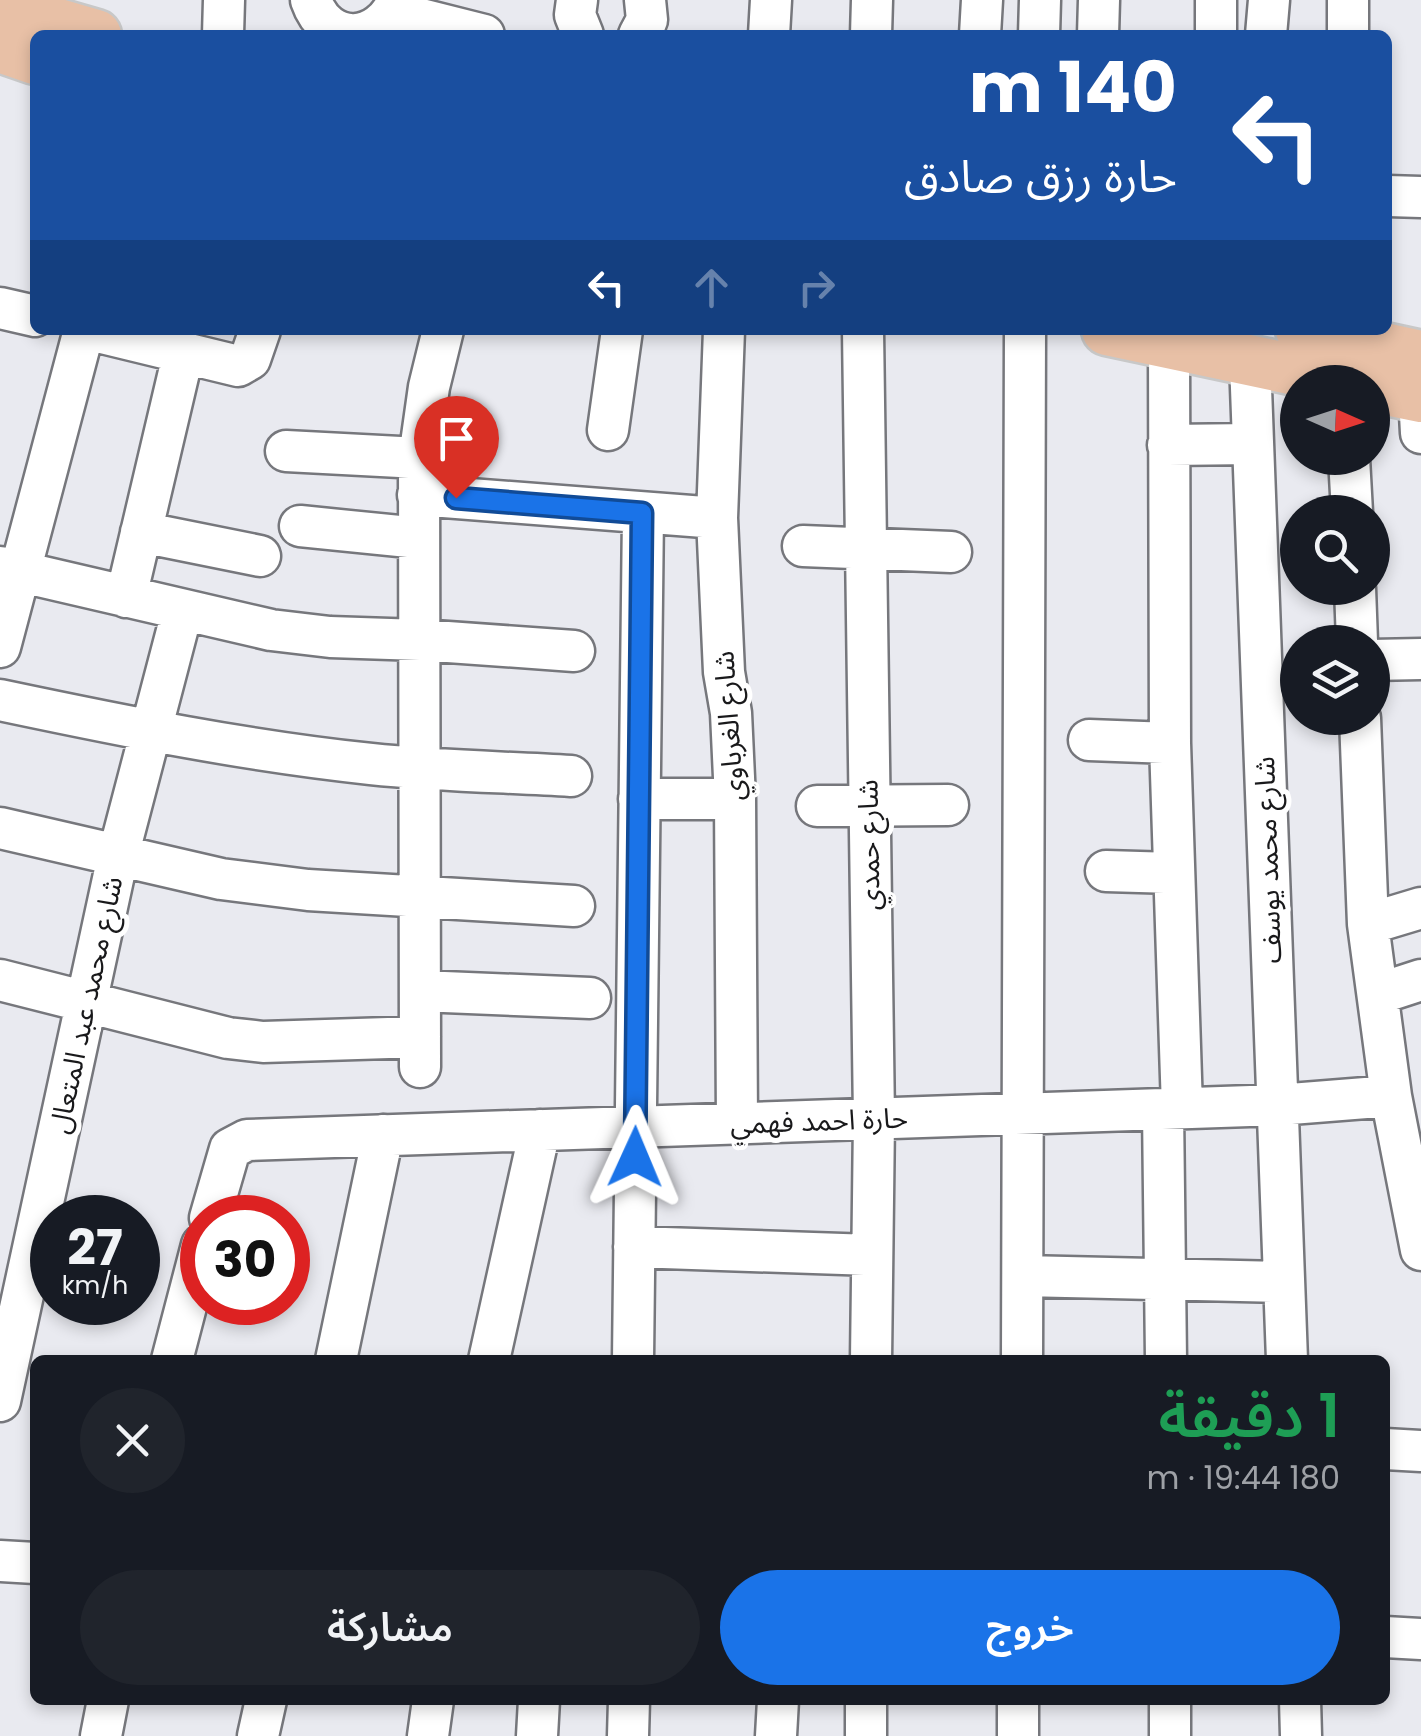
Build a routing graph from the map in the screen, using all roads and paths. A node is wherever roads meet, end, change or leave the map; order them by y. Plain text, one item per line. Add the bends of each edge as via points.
1 (224, 0) edge
2 (311, 0) edge
3 (577, 0) edge
4 (646, 0) edge
5 (771, 0) edge
6 (872, 0) edge
7 (982, 0) edge
8 (1040, 0) edge
9 (1100, 0) edge
10 (1216, 0) edge
11 (1268, 0) edge
12 (1348, 0) edge
13 (3, 16) edge
14 (374, 23) edge
15 (72, 30) edge
16 (223, 30) edge
17 (438, 30) edge
18 (581, 30) edge
19 (642, 30) edge
20 (769, 30) edge
21 (870, 30) edge
22 (980, 30) edge
23 (1039, 30) edge
24 (1098, 30) edge
25 (1216, 30) edge
26 (1266, 30) edge
27 (1348, 30) edge
28 (30, 52) edge
29 (1392, 196) edge
30 (1421, 197) edge
31 (0, 308) edge
32 (30, 315) edge
33 (85, 335) edge
34 (106, 335) edge
35 (442, 335) edge
36 (621, 335) edge
37 (724, 335) edge
38 (863, 335) edge
39 (1025, 335) edge
40 (1130, 335) edge
41 (1310, 335) edge
42 (255, 344) edge
43 (1170, 344) junction
44 (184, 355) junction
45 (1250, 361) junction
46 (1280, 367) edge
47 (1411, 394) edge
48 (608, 430) dead end
49 (1253, 444) junction
50 (1168, 445) junction
51 (286, 450) dead end
52 (419, 476) junction
53 (642, 513) junction
54 (718, 518) junction
55 (300, 526) dead end
56 (141, 532) junction
57 (419, 538) junction
58 (804, 546) dead end
59 (868, 548) junction
60 (951, 552) dead end
61 (260, 556) dead end
62 (10, 570) edge
63 (126, 597) junction
64 (182, 612) junction
65 (420, 640) junction
66 (0, 646) edge
67 (574, 651) dead end
68 (1421, 659) edge
69 (1390, 660) edge
70 (1279, 664) edge
71 (0, 700) edge
72 (148, 731) junction
73 (1361, 735) edge
74 (1090, 740) dead end
75 (1170, 743) junction
76 (420, 767) junction
77 (571, 776) dead end
78 (639, 799) junction
79 (735, 799) junction
80 (948, 805) dead end
81 (817, 806) dead end
82 (868, 807) junction
83 (0, 828) edge
84 (118, 856) junction
85 (1106, 870) dead end
86 (1173, 873) junction
87 (420, 898) junction
88 (574, 906) dead end
89 (1421, 908) edge
90 (1368, 924) junction
91 (0, 980) edge
92 (1421, 980) edge
93 (420, 991) junction
94 (1378, 994) junction
95 (590, 998) dead end
96 (87, 1000) junction
97 (1278, 1106) junction
98 (1403, 1108) edge
99 (1172, 1109) junction
100 (1024, 1114) junction
101 (874, 1119) junction
102 (737, 1123) junction
103 (636, 1127) junction
104 (540, 1130) junction
105 (383, 1135) junction
106 (217, 1195) edge
107 (1420, 1242) edge
108 (634, 1248) junction
109 (872, 1256) junction
110 (1023, 1276) junction
111 (1165, 1279) junction
112 (1284, 1282) junction
113 (181, 1325) edge
114 (173, 1355) edge
115 (337, 1355) edge
116 (490, 1355) edge
117 (632, 1355) edge
118 (870, 1355) edge
119 (1022, 1355) edge
120 (1166, 1355) edge
121 (1287, 1355) edge
122 (15, 1360) edge
123 (0, 1401) edge
124 (1390, 1449) edge
125 (1421, 1451) edge
126 (0, 1561) edge
127 (30, 1563) edge
128 (1390, 1637) edge
129 (1421, 1639) edge
130 (107, 1705) edge
131 (265, 1705) edge
132 (432, 1705) edge
133 (540, 1705) edge
134 (629, 1705) edge
135 (778, 1705) edge
136 (866, 1705) edge
137 (1018, 1705) edge
138 (1170, 1705) edge
139 (1300, 1705) edge
140 (102, 1736) edge
141 (258, 1736) edge
142 (428, 1736) edge
143 (537, 1736) edge
144 (628, 1736) edge
145 (776, 1736) edge
146 (866, 1736) edge
147 (1018, 1736) edge
148 (1170, 1736) edge
149 (1302, 1736) edge

1 - 16 street
2 - 14 street via 320,18
3 - 18 street
4 - 19 street
5 - 20 street
6 - 21 street
7 - 22 street
8 - 23 street
9 - 24 street
10 - 25 street
11 - 26 street
12 - 27 street
13 - 15 main road
13 - 28 main road
14 - 17 street
29 - 30 street
31 - 32 street
33 - 62 street
34 - 44 street
35 - 52 street
36 - 48 street
37 - 54 street, شارع الغرباوي
38 - 59 street, شارع حمدي
39 - 100 street
40 - 43 main road
41 - 47 main road
42 - 44 street via 238,366
43 - 45 main road
43 - 50 street
44 - 56 street
45 - 46 main road
45 - 49 street, شارع محمد يوسف
49 - 50 street
49 - 70 street, شارع محمد يوسف
50 - 75 street
51 - 52 street
52 - 53 street
52 - 57 street
53 - 54 street
53 - 78 street
54 - 79 street, شارع الغرباوي
55 - 57 street
56 - 61 street
56 - 63 street
57 - 65 street
58 - 59 street
59 - 60 street
59 - 82 street, شارع حمدي
62 - 63 street
62 - 66 street
63 - 64 street
64 - 65 street via 330,637
64 - 72 street, شارع محمد عبد المتعال
65 - 67 street
65 - 76 street
68 - 69 street
70 - 97 street, شارع محمد يوسف
71 - 72 street
72 - 76 street
72 - 84 street, شارع محمد عبد المتعال
73 - 90 street
74 - 75 street
75 - 86 street
76 - 77 street
76 - 87 street
78 - 79 street
78 - 103 street
79 - 102 street, شارع الغرباوي
80 - 82 street
81 - 82 street
82 - 101 street, شارع حمدي
83 - 84 street
84 - 87 street via 221,879
84 - 96 street, شارع محمد عبد المتعال
85 - 86 street
86 - 99 street
87 - 88 street
87 - 93 street
89 - 90 street
90 - 94 street
91 - 96 street
92 - 94 street
93 - 95 street
93 - 96 street via 420,1052 228,1038
94 - 98 street
96 - 122 street, شارع محمد عبد المتعال
97 - 98 street, حارة احمد فهمي
97 - 99 street, حارة احمد فهمي
97 - 112 street, شارع محمد يوسف
98 - 107 street
99 - 100 street, حارة احمد فهمي
99 - 111 street
100 - 101 street, حارة احمد فهمي
100 - 110 street
101 - 102 street, حارة احمد فهمي
101 - 109 street, شارع حمدي
102 - 103 street, حارة احمد فهمي
103 - 104 street, حارة احمد فهمي
103 - 108 street
104 - 105 street, حارة احمد فهمي
104 - 116 street
105 - 106 street, حارة احمد فهمي via 247,1140 230,1149
105 - 115 street
108 - 109 street
108 - 117 street
109 - 118 street, شارع حمدي
110 - 111 street
110 - 119 street
111 - 112 street
111 - 120 street
112 - 121 street, شارع محمد يوسف
113 - 114 street
122 - 123 street, شارع محمد عبد المتعال
124 - 125 street
126 - 127 street
128 - 129 street
130 - 140 street
131 - 141 street
132 - 142 street
133 - 143 street
134 - 144 street
135 - 145 street
136 - 146 street
137 - 147 street
138 - 148 street
139 - 149 street

